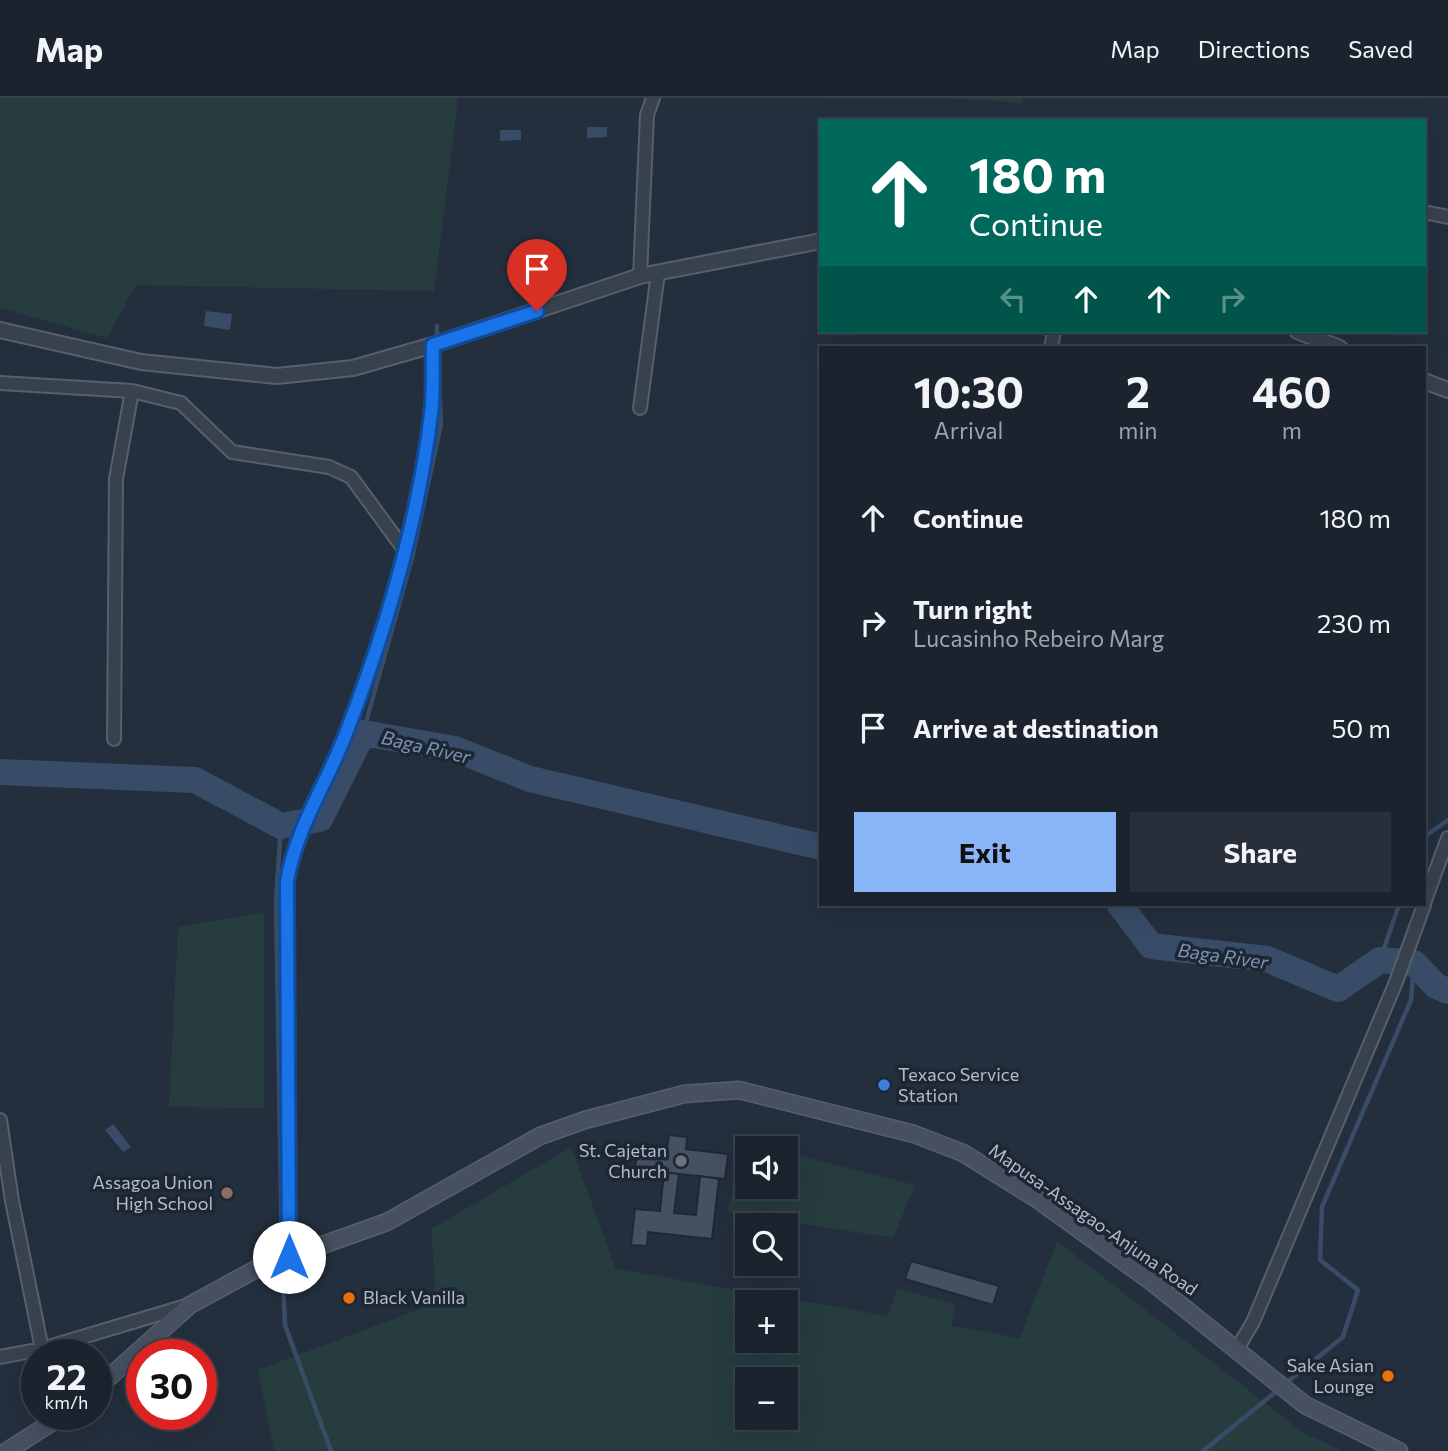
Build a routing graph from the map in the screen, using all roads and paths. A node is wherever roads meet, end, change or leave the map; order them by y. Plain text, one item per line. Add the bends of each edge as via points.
1 (653, 98) edge
2 (1426, 212) edge
3 (1448, 217) edge
4 (819, 241) edge
5 (657, 273) junction
6 (640, 276) junction
7 (0, 330) edge
8 (1302, 333) edge
9 (433, 345) junction
10 (1335, 346) edge
11 (1426, 382) edge
12 (0, 383) edge
13 (1448, 390) edge
14 (132, 391) junction
15 (640, 408) dead end
16 (406, 552) junction
17 (114, 739) dead end
18 (1448, 838) edge
19 (1426, 898) edge
20 (1423, 906) edge
21 (0, 1120) edge
22 (284, 1259) junction
23 (190, 1305) junction
24 (40, 1339) edge
25 (76, 1339) edge
26 (1237, 1349) junction
27 (21, 1353) edge
28 (0, 1357) edge
29 (112, 1375) edge
30 (40, 1430) edge
31 (7, 1451) edge
32 (1399, 1451) edge

1 - 6 street via 647,115
2 - 3 street
4 - 5 street
5 - 6 street
5 - 15 street
6 - 9 street
7 - 9 street via 141,362 277,376 353,368
8 - 10 street
9 - 16 street via 432,412
11 - 13 street
12 - 14 street
14 - 16 street via 181,403 232,452 329,467 351,477
14 - 17 street via 116,478
16 - 22 street via 372,667 294,846 287,881
18 - 19 street
20 - 26 street via 1396,982 1253,1322
21 - 24 street
22 - 23 main road, Mapusa-Assagao-Anjuna Road
22 - 26 main road, Mapusa-Assagao-Anjuna Road via 387,1222 540,1136 684,1094 739,1090 914,1134 963,1153 1037,1199
23 - 25 street
23 - 29 main road, Mapusa-Assagao-Anjuna Road
26 - 32 main road, Mapusa-Assagao-Anjuna Road via 1305,1405
27 - 28 street
30 - 31 main road

